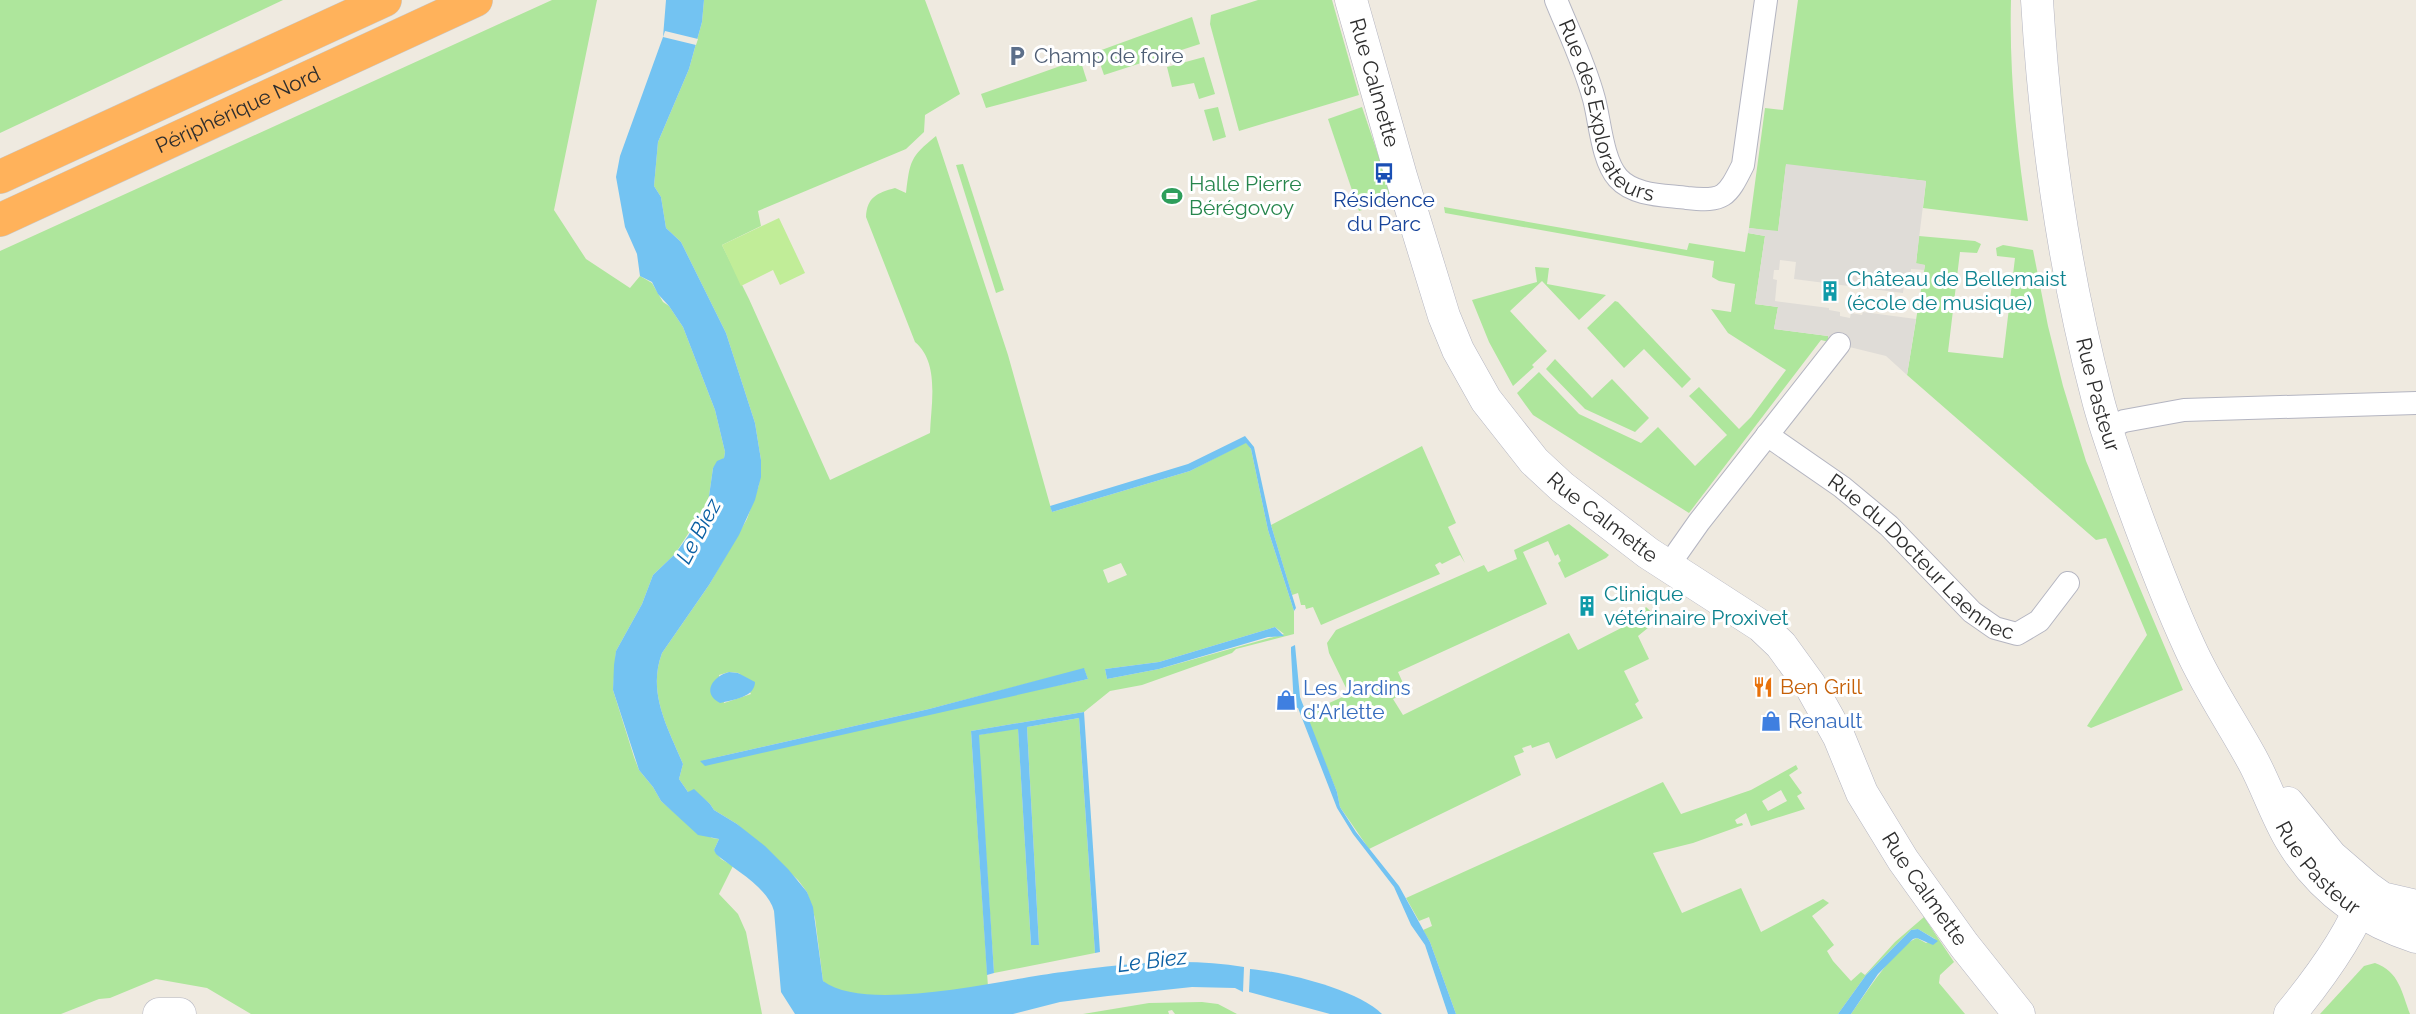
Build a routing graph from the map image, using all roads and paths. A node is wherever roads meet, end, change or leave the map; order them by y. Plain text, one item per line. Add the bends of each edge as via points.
1 (385, 0) edge
2 (476, 0) edge
3 (1351, 0) edge
4 (1556, 0) edge
5 (1766, 0) edge
6 (2037, 0) edge
7 (0, 177) edge
8 (0, 220) edge
9 (1839, 344) dead end
10 (2416, 403) edge
11 (2106, 429) junction
12 (1767, 435) junction
13 (1668, 566) junction
14 (2068, 583) dead end
15 (2416, 889) edge
16 (2364, 901) junction
17 (2416, 906) edge
18 (2404, 933) edge
19 (2416, 947) edge
20 (159, 1014) edge
21 (180, 1014) edge
22 (2019, 1014) edge
23 (2290, 1014) edge

1 - 7 highway, Périphérique Nord
2 - 8 highway, Périphérique Nord
3 - 13 street, Rue Calmette via 1424,255 1444,316 1471,376 1534,460 1618,532
4 - 5 street, Rue des Explorateurs via 1583,66 1617,177 1641,191 1711,201 1724,195 1743,165
6 - 11 street, Rue Pasteur via 2057,205
9 - 12 street
10 - 11 street via 2184,410
11 - 16 street, Rue Pasteur via 2189,646 2219,704 2254,763
12 - 13 street
12 - 14 street, Rue du Docteur Laennec via 1842,487 1889,526 1972,612 1995,628 2017,634 2038,621
13 - 22 street, Rue Calmette via 1761,626 1781,645 1839,736 1862,792 1903,860
15 - 16 street via 2390,885
16 - 17 street, Rue Pasteur via 2382,898
16 - 18 street, Rue Pasteur
16 - 23 street via 2341,943
18 - 19 street, Rue Pasteur
20 - 21 street

